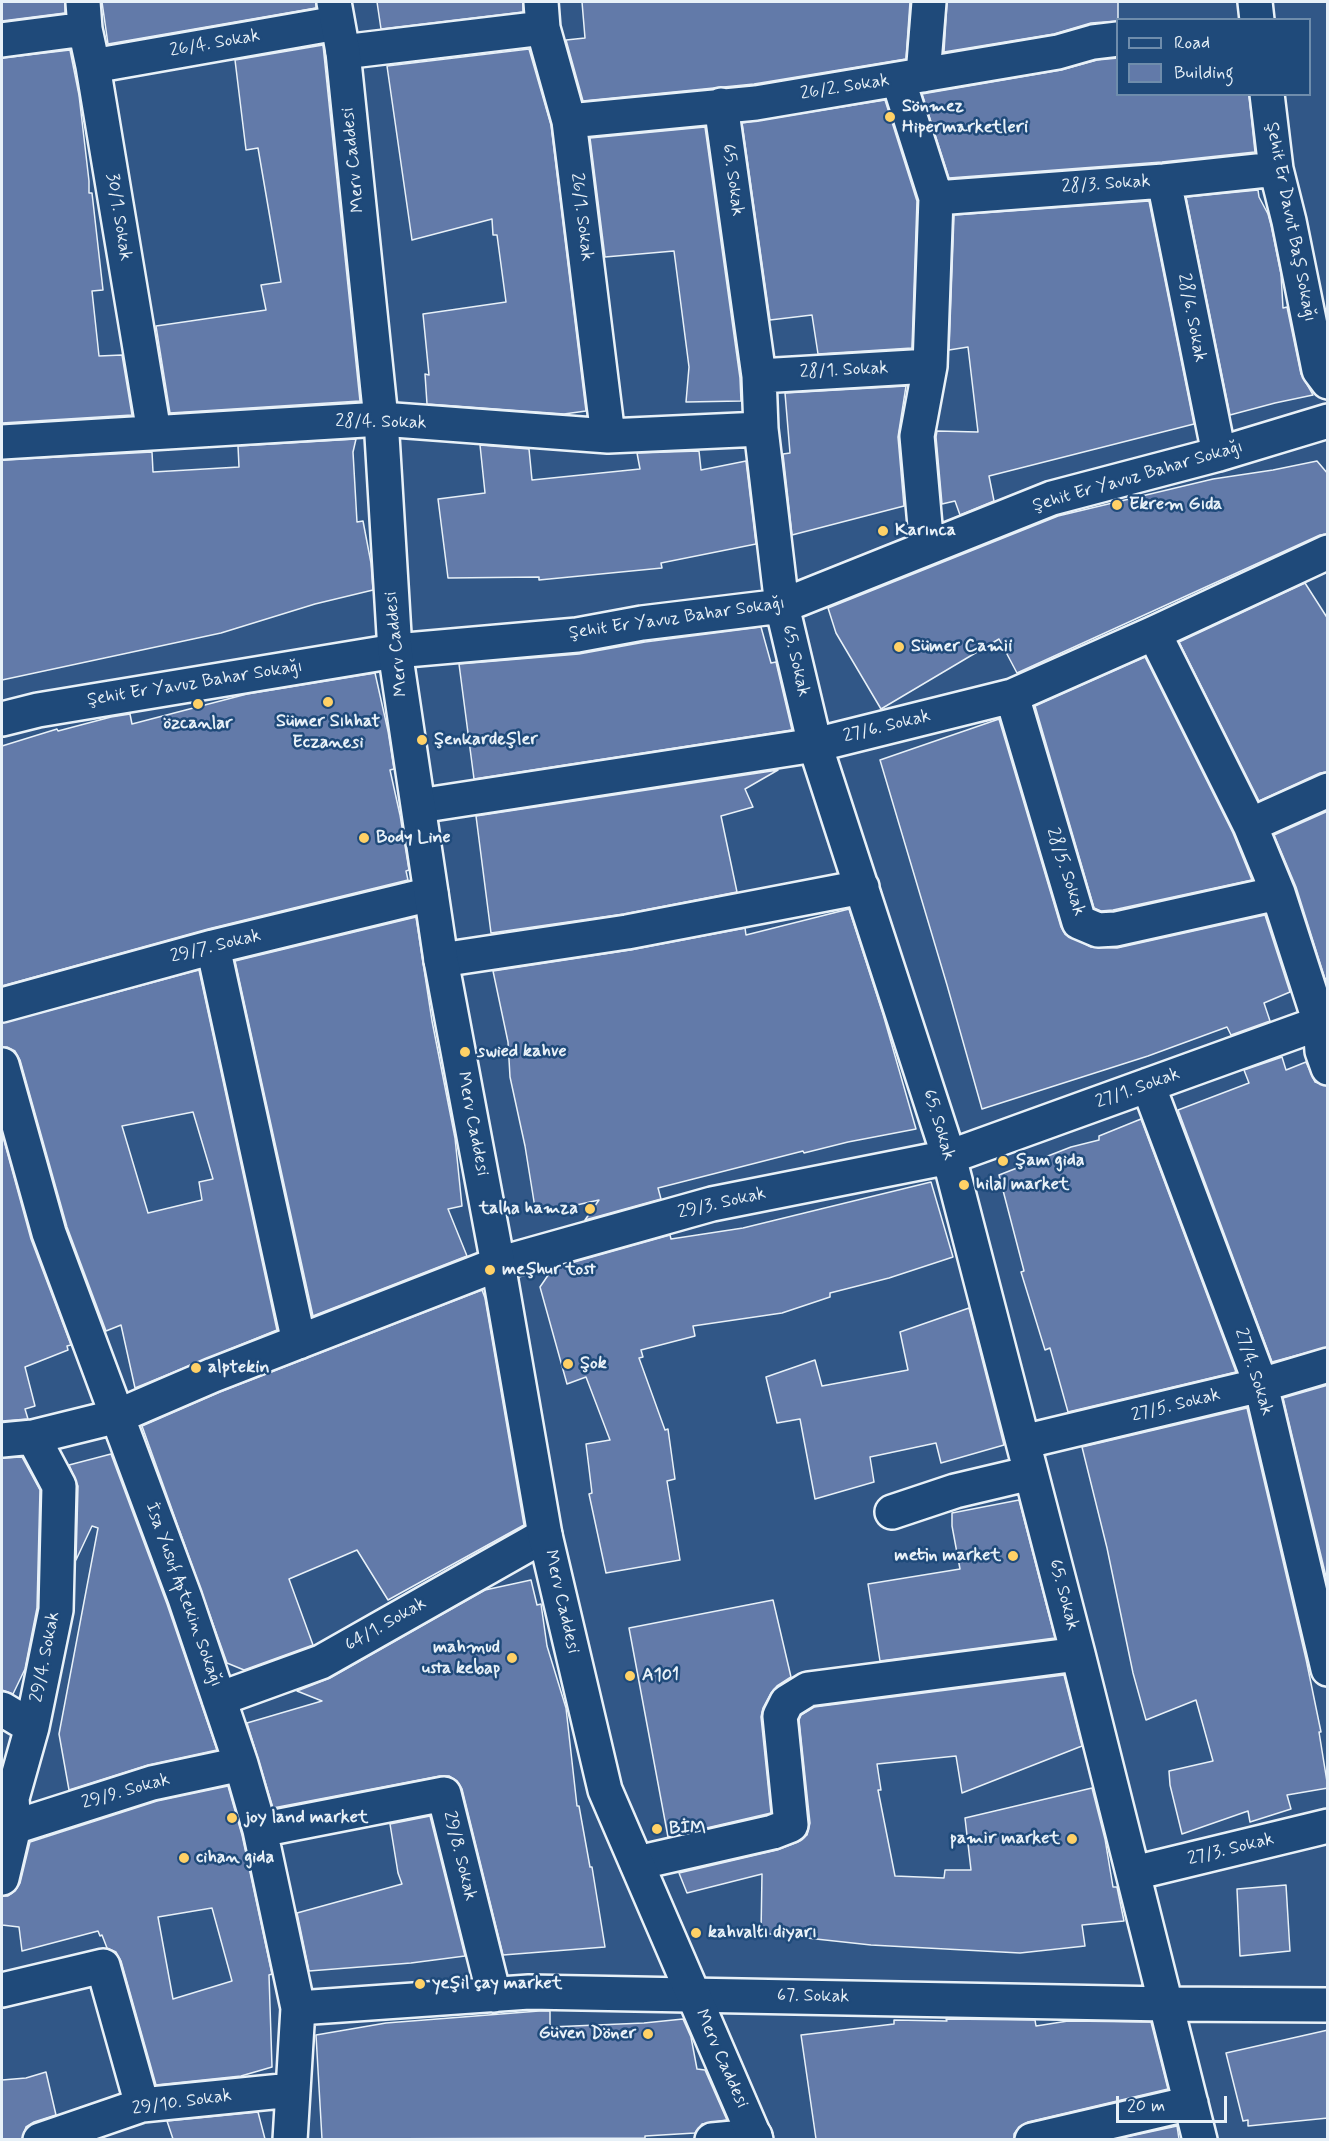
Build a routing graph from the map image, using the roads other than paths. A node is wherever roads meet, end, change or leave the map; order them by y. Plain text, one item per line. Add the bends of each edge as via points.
1 (929, 2) edge
2 (1255, 2) edge
3 (84, 15) edge
4 (542, 15) edge
5 (1257, 18) edge
6 (338, 26) edge
7 (1116, 39) edge
8 (2, 40) edge
9 (93, 66) junction
10 (911, 77) junction
11 (1267, 96) edge
12 (721, 105) junction
13 (569, 120) junction
14 (1276, 170) junction
15 (1164, 181) junction
16 (936, 198) junction
17 (930, 366) junction
18 (759, 376) junction
19 (1328, 382) edge
20 (381, 419) junction
21 (1328, 421) edge
22 (761, 429) junction
23 (154, 432) junction
24 (608, 436) junction
25 (2, 442) edge
26 (1219, 454) junction
27 (927, 548) junction
28 (1328, 552) edge
29 (782, 606) junction
30 (1154, 633) junction
31 (395, 651) junction
32 (1012, 696) junction
33 (2, 719) edge
34 (815, 745) junction
35 (1328, 790) edge
36 (419, 806) junction
37 (1250, 825) junction
38 (862, 887) junction
39 (1278, 893) junction
40 (431, 894) junction
41 (213, 947) junction
42 (441, 960) junction
43 (2, 1005) edge
44 (1324, 1022) edge
45 (2, 1065) edge
46 (1328, 1068) edge
47 (1148, 1085) junction
48 (949, 1157) junction
49 (498, 1264) junction
50 (299, 1342) junction
51 (1328, 1365) edge
52 (1261, 1385) junction
53 (118, 1416) junction
54 (33, 1437) junction
55 (2, 1440) edge
56 (1027, 1458) junction
57 (892, 1512) dead end
58 (545, 1534) junction
59 (1078, 1654) junction
60 (1328, 1669) edge
61 (219, 1699) junction
62 (2, 1709) edge
63 (33, 1727) junction
64 (241, 1764) junction
65 (9, 1806) edge
66 (1328, 1826) edge
67 (260, 1830) junction
68 (637, 1863) junction
69 (1134, 1873) junction
70 (2, 1878) edge
71 (2, 1990) edge
72 (494, 1995) junction
73 (692, 1995) junction
74 (1167, 2004) junction
75 (1328, 2005) edge
76 (298, 2008) junction
77 (292, 2090) junction
78 (1191, 2103) junction
79 (142, 2105) junction
80 (755, 2138) edge
81 (40, 2139) edge
82 (290, 2139) edge
83 (712, 2139) edge
84 (1032, 2139) edge
85 (1200, 2139) edge

1 - 10 street
2 - 5 street
3 - 8 street
3 - 9 street, 30/1. Sokak
4 - 6 street, 26/4. Sokak
4 - 13 street, 26/1. Sokak
6 - 9 street, 26/4. Sokak
6 - 20 street, Merv Caddesi
7 - 10 street, 26/2. Sokak
9 - 23 street, 30/1. Sokak
10 - 12 street, 26/2. Sokak via 756,103
10 - 16 street
11 - 14 street, Şehit Er Davut Baş Sokağı
12 - 13 street, 26/2. Sokak
12 - 18 street, 65. Sokak
13 - 24 street, 26/1. Sokak
14 - 15 street, 28/3. Sokak
14 - 19 street, Şehit Er Davut Baş Sokağı via 1319,370
15 - 16 street, 28/3. Sokak
15 - 26 street, 28/6. Sokak
16 - 17 street
17 - 18 street, 28/1. Sokak
17 - 27 street via 917,436
18 - 22 street, 65. Sokak
20 - 23 street, 28/4. Sokak
20 - 24 street, 28/4. Sokak
20 - 31 street, Merv Caddesi
21 - 26 street, Şehit Er Yavuz Bahar Sokağı
22 - 24 street, 28/4. Sokak
22 - 29 street, 65. Sokak
23 - 25 street, 28/4. Sokak
26 - 27 street, Şehit Er Yavuz Bahar Sokağı via 1052,498
27 - 29 street, Şehit Er Yavuz Bahar Sokağı
28 - 30 street, 27/6. Sokak
29 - 31 street, Şehit Er Yavuz Bahar Sokağı via 577,634
29 - 34 street, 65. Sokak
30 - 32 street, 27/6. Sokak
30 - 37 street
31 - 33 street, Şehit Er Yavuz Bahar Sokağı
31 - 36 street, Merv Caddesi
32 - 34 street, 27/6. Sokak
32 - 39 street, 28/5. Sokak via 1079,922 1098,930 1116,929
34 - 36 street, 27/6. Sokak
34 - 38 street, 65. Sokak
35 - 37 street
36 - 40 street, Merv Caddesi
37 - 39 street
38 - 42 street via 627,932
38 - 48 street, 65. Sokak
39 - 44 street
40 - 41 street, 29/7. Sokak
40 - 42 street, Merv Caddesi
41 - 43 street, 29/7. Sokak
41 - 50 street
42 - 49 street, Merv Caddesi
44 - 46 street via 1322,1052
44 - 47 street, 27/1. Sokak
45 - 53 street, İsa Yusuf Aptekin Sokağı via 49,1233
47 - 48 street, 27/1. Sokak
47 - 52 street, 27/4. Sokak
48 - 49 street, 29/3. Sokak via 712,1204
48 - 56 street, 65. Sokak
49 - 50 street, 29/3. Sokak
49 - 58 street, Merv Caddesi
50 - 53 street, 29/3. Sokak
51 - 52 street, 27/5. Sokak
52 - 56 street, 27/5. Sokak
52 - 60 street, 27/4. Sokak
53 - 54 street, 29/3. Sokak
53 - 61 street, İsa Yusuf Aptekin Sokağı
54 - 55 street, 29/3. Sokak
54 - 63 street, 29/4. Sokak via 59,1486 56,1610
56 - 57 street, 27/5. Sokak via 955,1491
56 - 59 street, 65. Sokak
58 - 61 street, 64/1. Sokak via 321,1662
58 - 68 street, Merv Caddesi via 605,1790
59 - 68 street via 808,1689 787,1702 780,1716 791,1825
59 - 69 street, 65. Sokak
61 - 64 street, İsa Yusuf Aptekin Sokağı
62 - 63 street
63 - 65 street, 29/4. Sokak
64 - 65 street, 29/9. Sokak
64 - 67 street, İsa Yusuf Aptekin Sokağı
65 - 70 street, 29/4. Sokak
66 - 69 street, 27/3. Sokak
67 - 72 street, 29/8. Sokak via 444,1794
67 - 76 street, İsa Yusuf Aptekin Sokağı
68 - 73 street, Merv Caddesi
69 - 74 street, 65. Sokak
71 - 79 street via 103,1966
72 - 73 street, 67. Sokak
72 - 76 street, 67. Sokak
73 - 74 street, 67. Sokak
73 - 80 street, Merv Caddesi
74 - 75 street, 67. Sokak
74 - 78 street, 65. Sokak
76 - 77 street, İsa Yusuf Aptekin Sokağı
77 - 79 street, 29/10. Sokak
77 - 82 street, İsa Yusuf Aptekin Sokağı
78 - 84 street
78 - 85 street, 65. Sokak
79 - 81 street, 29/10. Sokak
80 - 83 street

